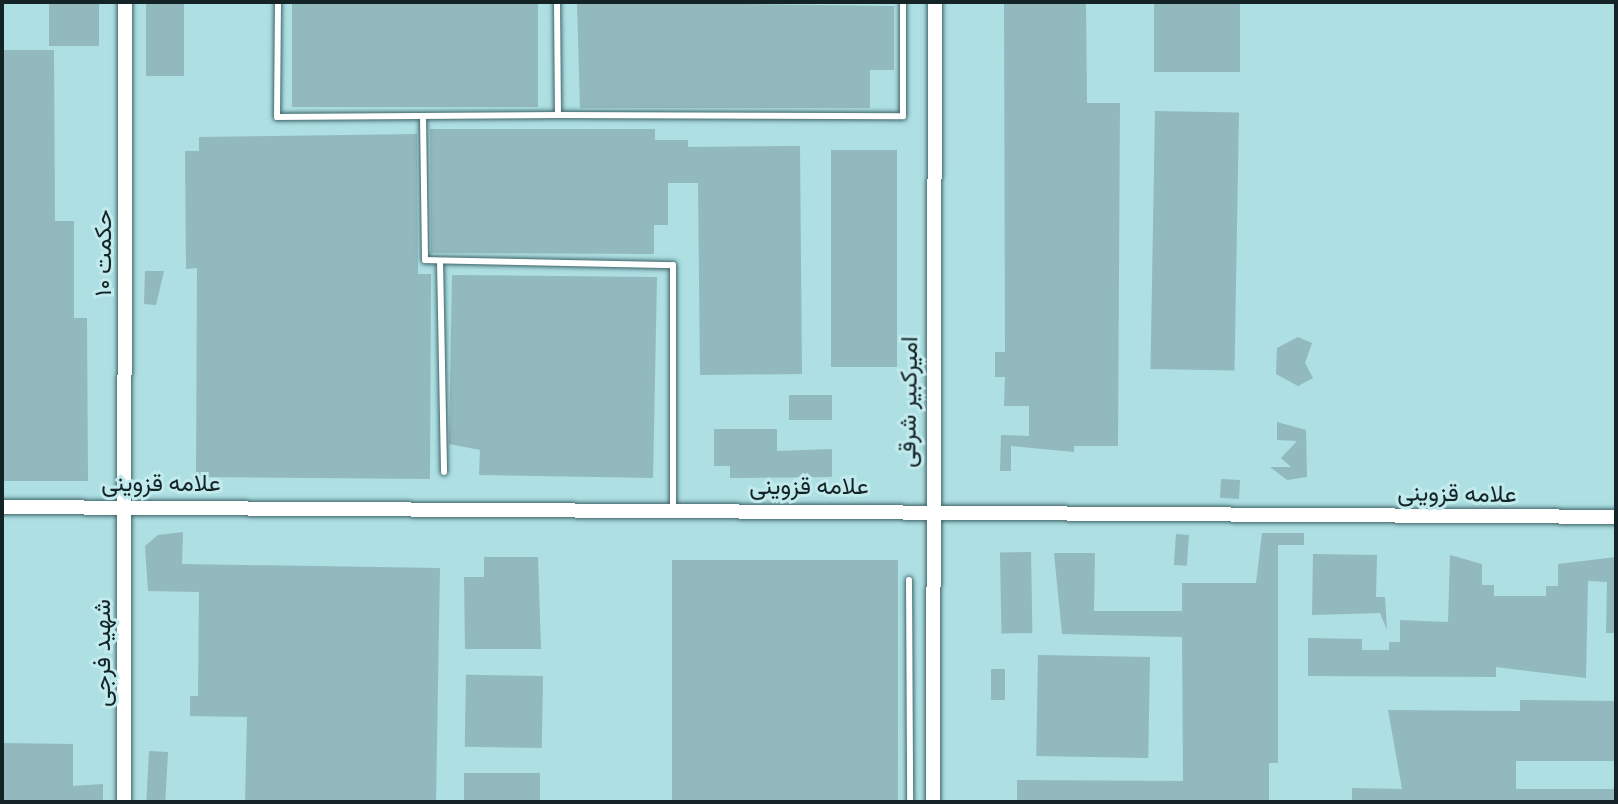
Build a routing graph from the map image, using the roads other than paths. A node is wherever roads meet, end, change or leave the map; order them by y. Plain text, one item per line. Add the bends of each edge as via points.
1 (125, 2) edge
2 (278, 2) edge
3 (557, 2) edge
4 (903, 2) edge
5 (935, 2) edge
6 (558, 115) junction
7 (423, 116) junction
8 (440, 261) junction
9 (444, 472) dead end
10 (124, 505) junction
11 (2, 507) edge
12 (673, 507) junction
13 (929, 508) junction
14 (1616, 517) edge
15 (909, 580) dead end
16 (124, 802) edge
17 (910, 802) edge
18 (933, 802) edge

1 - 10 street, حکمت ۱۰
2 - 7 lane via 277,117
3 - 6 lane
4 - 6 lane via 903,116
5 - 13 street, امیرکبیر شرقی
6 - 7 lane
7 - 8 lane via 425,260
8 - 9 lane
8 - 12 lane via 673,265
10 - 11 street, علامه قزوینی
10 - 12 street, علامه قزوینی
10 - 16 street, شهید فرجی
12 - 13 street, علامه قزوینی
13 - 14 street, علامه قزوینی
13 - 18 street, امیرکبیر شرقی
15 - 17 lane

